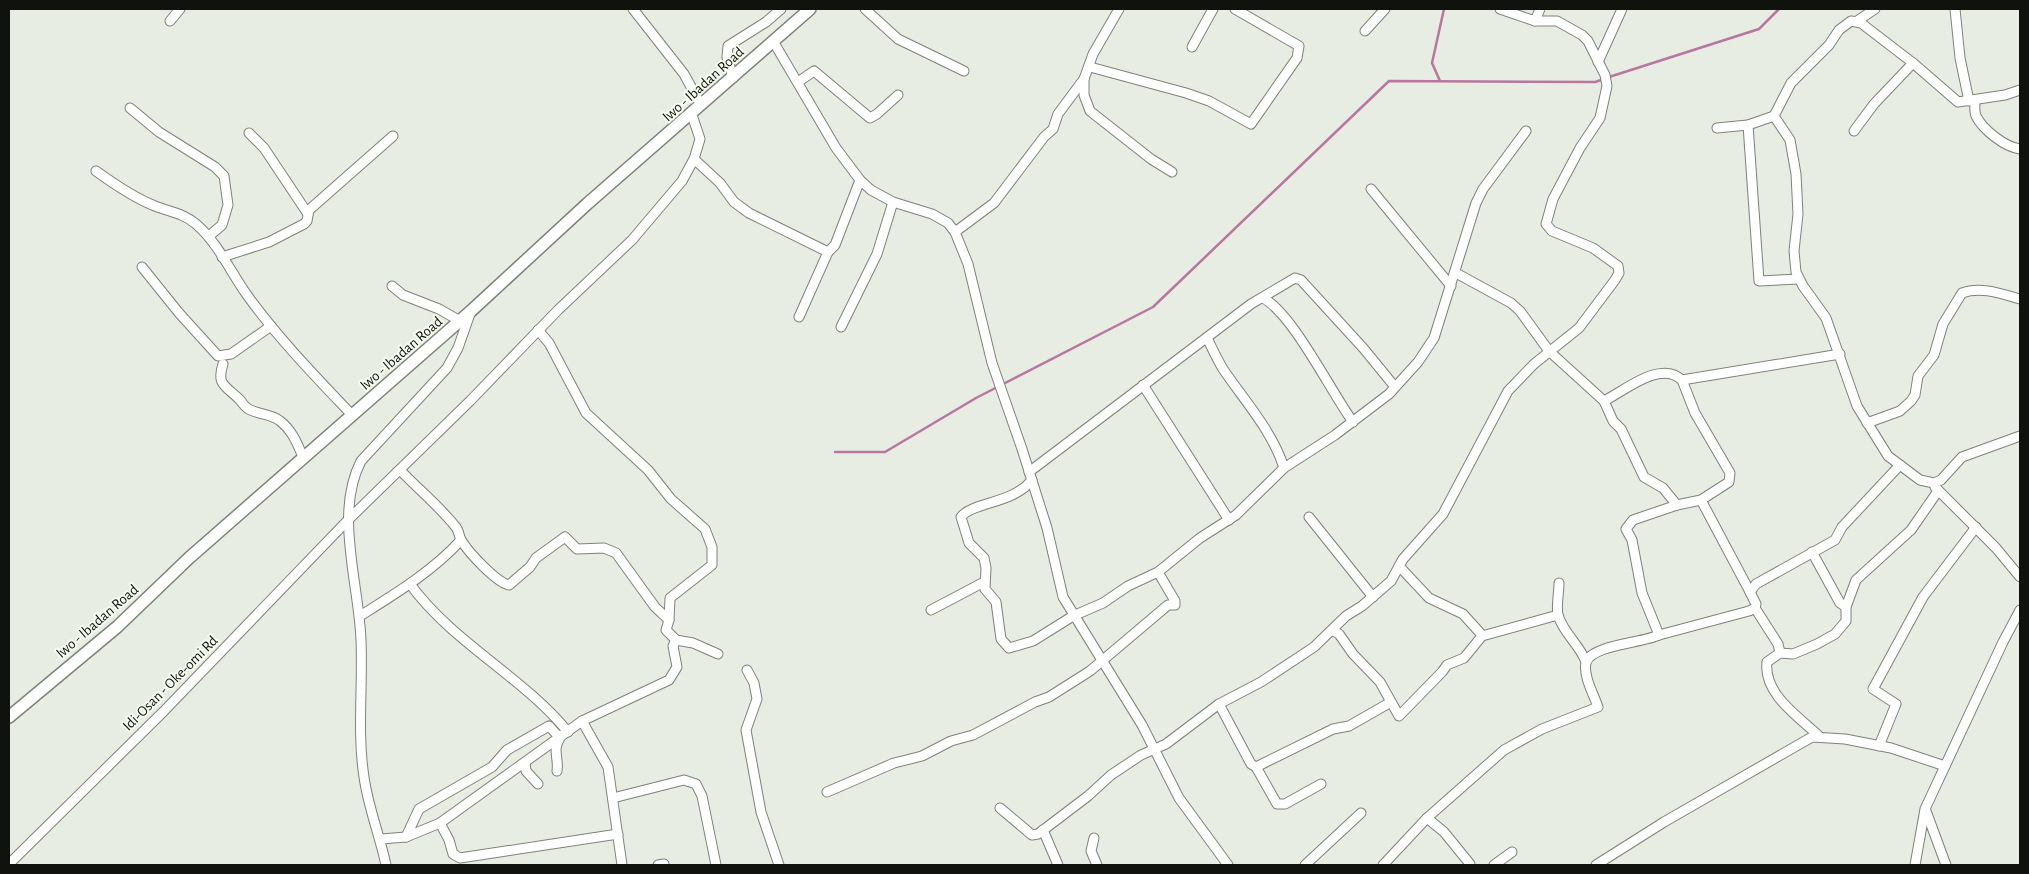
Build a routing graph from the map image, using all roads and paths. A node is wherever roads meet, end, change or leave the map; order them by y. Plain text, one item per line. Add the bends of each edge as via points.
1 (180, 9) edge
2 (633, 9) edge
3 (780, 9) edge
4 (810, 9) edge
5 (865, 9) edge
6 (1119, 9) edge
7 (1213, 9) edge
8 (1235, 9) edge
9 (1384, 9) edge
10 (1500, 9) edge
11 (1540, 9) edge
12 (1622, 9) edge
13 (1875, 9) edge
14 (1955, 9) edge
15 (170, 21) dead end
16 (1535, 21) junction
17 (1857, 21) junction
18 (1365, 31) dead end
19 (773, 41) junction
20 (1192, 47) dead end
21 (1598, 62) junction
22 (1913, 63) junction
23 (1090, 67) junction
24 (964, 70) dead end
25 (733, 78) junction
26 (1084, 79) junction
27 (798, 82) junction
28 (2020, 90) edge
29 (898, 95) dead end
30 (1972, 100) junction
31 (700, 106) junction
32 (130, 108) dead end
33 (692, 115) junction
34 (1774, 116) junction
35 (1748, 125) junction
36 (1717, 128) dead end
37 (1526, 131) dead end
38 (1854, 131) dead end
39 (249, 133) dead end
40 (394, 136) dead end
41 (2020, 149) edge
42 (694, 159) junction
43 (96, 171) dead end
44 (1172, 172) dead end
45 (860, 180) junction
46 (1371, 189) dead end
47 (893, 202) junction
48 (308, 214) junction
49 (955, 232) junction
50 (208, 236) junction
51 (828, 252) junction
52 (222, 257) junction
53 (142, 267) dead end
54 (1456, 273) junction
55 (1799, 279) junction
56 (392, 286) dead end
57 (1451, 286) junction
58 (1263, 298) junction
59 (2020, 299) edge
60 (471, 311) junction
61 (799, 317) dead end
62 (460, 321) junction
63 (271, 326) junction
64 (841, 327) dead end
65 (538, 330) junction
66 (1206, 338) junction
67 (1549, 351) junction
68 (1840, 354) junction
69 (223, 364) dead end
70 (1682, 380) junction
71 (1143, 385) junction
72 (1395, 387) junction
73 (1604, 401) junction
74 (352, 415) junction
75 (1353, 422) junction
76 (1867, 422) junction
77 (2020, 436) edge
78 (303, 457) junction
79 (1900, 465) junction
80 (1284, 468) junction
81 (400, 470) junction
82 (1031, 476) junction
83 (1931, 483) junction
84 (1938, 491) junction
85 (1701, 500) junction
86 (1678, 505) junction
87 (1309, 517) dead end
88 (348, 520) junction
89 (1229, 520) junction
90 (1976, 527) junction
91 (461, 540) junction
92 (1812, 552) junction
93 (1399, 566) junction
94 (1158, 572) junction
95 (2020, 577) edge
96 (984, 582) junction
97 (1559, 583) dead end
98 (410, 584) junction
99 (1750, 592) junction
100 (1373, 597) junction
101 (1846, 607) junction
102 (1754, 608) junction
103 (931, 610) dead end
104 (2020, 610) edge
105 (1558, 615) junction
106 (360, 616) junction
107 (1073, 616) junction
108 (669, 620) junction
109 (1332, 630) junction
110 (1482, 636) junction
111 (1659, 636) junction
112 (676, 640) junction
113 (1780, 653) junction
114 (718, 654) dead end
115 (1102, 660) junction
116 (1586, 662) junction
117 (747, 670) dead end
118 (1391, 702) junction
119 (1218, 704) junction
120 (9, 717) edge
121 (582, 721) junction
122 (564, 735) junction
123 (1820, 736) junction
124 (1879, 746) junction
125 (1154, 751) junction
126 (524, 763) junction
127 (1945, 766) junction
128 (1256, 767) junction
129 (557, 771) dead end
130 (538, 784) dead end
131 (1321, 784) dead end
132 (827, 792) dead end
133 (613, 798) junction
134 (1000, 808) dead end
135 (1925, 809) junction
136 (1361, 814) dead end
137 (1427, 818) junction
138 (440, 824) junction
139 (1043, 830) junction
140 (618, 834) junction
141 (406, 837) junction
142 (1094, 838) dead end
143 (381, 839) junction
144 (1512, 852) dead end
145 (1224, 863) edge
146 (9, 864) edge
147 (1094, 864) edge
148 (1470, 864) edge
149 (386, 865) edge
150 (622, 865) edge
151 (716, 865) edge
152 (779, 865) edge
153 (1058, 865) edge
154 (1305, 865) edge
155 (1384, 865) edge
156 (1494, 865) edge
157 (1596, 865) edge
158 (1915, 865) edge
159 (1946, 865) edge

1 - 15 street
2 - 31 street via 684,74
3 - 25 street via 728,46 727,57
4 - 19 main road, Iwo - Ibadan Road
5 - 24 street via 898,39
6 - 23 street via 1093,54
7 - 20 street
8 - 23 street via 1298,46 1297,58 1251,124 1186,92
9 - 18 street
10 - 16 street
11 - 16 street
12 - 21 street
13 - 17 street
14 - 30 street via 1960,58
16 - 21 street via 1557,22 1574,29 1588,41
17 - 22 street
17 - 34 street via 1838,30 1829,45 1791,83
19 - 25 main road, Iwo - Ibadan Road
19 - 27 street
21 - 67 street via 1607,86 1600,118 1553,199 1546,224 1552,231 1608,258 1618,266 1619,273 1579,328
22 - 30 street via 1958,102
22 - 38 street via 1874,104
23 - 26 street
25 - 31 main road, Iwo - Ibadan Road
26 - 44 street via 1084,94 1090,111 1151,160
26 - 49 street via 1058,114 1053,129 1006,188 986,209
27 - 29 street via 814,71 870,118
27 - 45 street via 836,148
28 - 30 street
30 - 41 street via 1980,122 2006,144
31 - 33 main road, Iwo - Ibadan Road
32 - 50 street via 224,176 228,205 222,225
33 - 42 street via 700,139
33 - 60 main road, Iwo - Ibadan Road
34 - 35 street
34 - 55 street via 1790,140 1796,174 1798,214 1794,266
35 - 36 street
35 - 55 street via 1759,280
37 - 54 street via 1480,196
39 - 48 street via 264,148
40 - 48 street
42 - 51 street via 748,213
42 - 65 street, Idi-Osan - Oke-omi Rd via 671,194 632,240
43 - 50 street via 139,198 187,217
45 - 47 street
45 - 51 street via 835,245
46 - 57 street
47 - 49 street via 932,214 948,223
47 - 64 street via 877,254
48 - 52 street via 307,221 291,233
49 - 82 street via 968,264 992,363
50 - 52 street
51 - 61 street
52 - 63 street
53 - 63 street via 218,356 231,354
54 - 57 street
54 - 67 street via 1511,303 1533,326
55 - 68 street via 1826,318
56 - 62 street via 403,295
57 - 72 street via 1434,338
58 - 66 street
58 - 72 street via 1295,278 1301,280
58 - 75 street via 1294,330
59 - 76 street via 1973,290 1962,293 1943,324 1934,355 1918,376 1911,401 1900,411
60 - 62 main road, Iwo - Ibadan Road
60 - 88 street via 447,368 361,461 354,475
62 - 74 main road, Iwo - Ibadan Road
63 - 74 street
65 - 81 street, Idi-Osan - Oke-omi Rd
65 - 108 street via 549,343 586,413 648,470 710,537 712,565 670,598
66 - 71 street
66 - 80 street via 1281,457
67 - 73 street
67 - 93 street via 1508,390 1443,514
68 - 70 street
68 - 76 street via 1857,406
69 - 78 street via 221,381 227,388 247,408 272,415 282,422 292,433
70 - 73 street via 1665,374 1645,378
70 - 85 street via 1695,413 1730,473 1729,482
71 - 82 street
71 - 89 street
72 - 75 street
73 - 86 street via 1644,477 1663,488
74 - 78 main road, Iwo - Ibadan Road
75 - 80 street
76 - 79 street via 1888,456
77 - 83 street via 1962,457 1941,480
78 - 120 main road, Iwo - Ibadan Road via 117,627
79 - 83 street via 1920,480
79 - 92 street via 1842,527 1834,540
80 - 89 street
81 - 88 street, Idi-Osan - Oke-omi Rd
81 - 91 street via 457,528
82 - 96 street via 1024,490 969,510 961,517 969,543 984,558
82 - 107 street via 1063,597
83 - 84 street
84 - 90 street
84 - 101 street via 1911,530 1856,580
85 - 86 street
85 - 99 street
86 - 111 street via 1633,520 1626,529 1632,540 1642,593
87 - 100 street
88 - 106 street
88 - 146 street, Idi-Osan - Oke-omi Rd via 164,711
89 - 94 street via 1200,538
90 - 95 street
90 - 124 street via 1923,597 1873,689 1896,704
91 - 98 street
91 - 108 street via 502,583 509,585 536,558 565,537 577,549 604,548 616,553 655,607
92 - 99 street via 1756,584
92 - 101 street via 1840,604
93 - 100 street via 1392,581
93 - 110 street via 1430,598 1463,614
94 - 107 street
94 - 115 street via 1175,605 1168,605
96 - 103 street
96 - 107 street via 996,602 1001,639 1009,648 1033,641
97 - 105 street
98 - 106 street
98 - 122 street via 436,616 550,711
99 - 102 street via 1756,604
100 - 109 street
101 - 113 street via 1846,621 1835,634 1793,654
102 - 111 street
102 - 113 street via 1778,644
104 - 127 street
105 - 110 street
105 - 116 street
106 - 143 street via 361,751 364,779
107 - 115 street
108 - 112 street via 666,630
109 - 118 street via 1380,682
109 - 119 street via 1261,682
110 - 118 street via 1464,658 1447,665 1404,713 1399,716
111 - 116 street via 1598,650
112 - 114 street via 693,643
112 - 121 street via 673,646 677,667 669,680
113 - 123 street via 1767,662 1766,670 1774,694
115 - 125 street
115 - 132 street via 1049,697 973,735
116 - 137 street via 1598,707 1542,729 1504,750
117 - 152 street via 757,699 746,730 762,812
118 - 128 street via 1349,726 1333,729
119 - 125 street
119 - 128 street via 1251,764
121 - 122 street
121 - 133 street via 608,767
122 - 126 street
122 - 129 street via 555,751
122 - 141 street via 549,726 507,750 492,767 419,809
123 - 124 street
123 - 157 street via 1804,741
124 - 127 street
125 - 139 street via 1141,755 1111,775
125 - 145 street via 1186,810
126 - 130 street
126 - 138 street
127 - 135 street
128 - 131 street via 1277,804 1285,804
133 - 140 street
133 - 151 street via 684,780 696,784 702,796
134 - 139 street via 1032,836
135 - 158 street
135 - 159 street
136 - 154 street
137 - 148 street via 1444,832
137 - 155 street
138 - 140 street via 450,840 453,854 460,858
138 - 141 street
139 - 153 street
140 - 150 street
141 - 143 street
142 - 147 street
143 - 149 street
144 - 156 street

